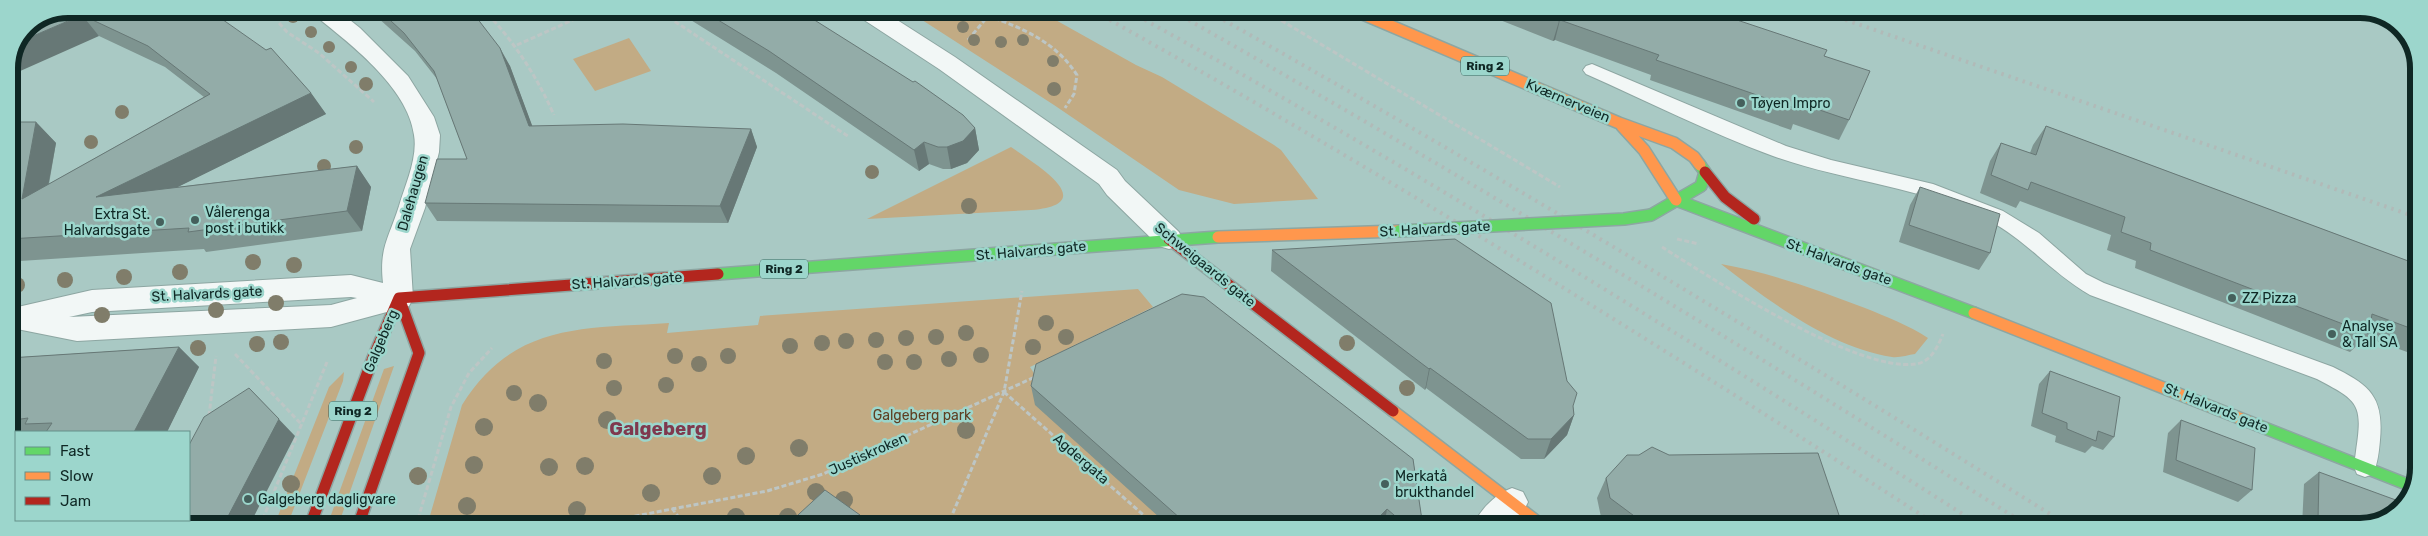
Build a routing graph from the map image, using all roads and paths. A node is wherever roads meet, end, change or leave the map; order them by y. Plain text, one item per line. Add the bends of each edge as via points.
1 (277, 18) edge
2 (332, 18) edge
3 (492, 18) edge
4 (577, 18) edge
5 (670, 18) edge
6 (877, 18) edge
7 (992, 18) edge
8 (1372, 18) edge
9 (517, 45) junction
10 (1592, 70) dead end
11 (377, 105) dead end
12 (1064, 109) dead end
13 (554, 115) dead end
14 (1620, 123) junction
15 (850, 137) dead end
16 (1705, 172) junction
17 (1676, 200) junction
18 (1169, 239) junction
19 (1817, 253) junction
20 (1022, 290) dead end
21 (400, 298) junction
22 (18, 321) edge
23 (492, 348) dead end
24 (232, 351) dead end
25 (216, 356) dead end
26 (327, 362) dead end
27 (1039, 375) edge
28 (1004, 392) junction
29 (209, 418) edge
30 (302, 425) junction
31 (2366, 467) junction
32 (2408, 485) edge
33 (1512, 502) junction
34 (672, 508) junction
35 (263, 518) edge
36 (313, 518) edge
37 (361, 518) edge
38 (418, 518) edge
39 (623, 518) edge
40 (679, 518) edge
41 (950, 518) edge
42 (1147, 518) edge
43 (1497, 518) edge
44 (1532, 518) edge

1 - 11 path via 293,36 319,53
2 - 21 street, Dalehaugen via 390,70 410,96 425,127 426,146 421,170 396,250
3 - 9 path
4 - 9 path
5 - 15 path
6 - 18 street, Schweigaards gate via 948,63 1108,176 1116,188
7 - 12 path via 1046,40 1063,54 1077,75 1074,94
8 - 14 main road, Kværnerveien / Ring 2
9 - 13 path via 536,74
10 - 31 lane via 1779,151 1830,168 1926,189 1984,211 2032,238 2079,279 2097,289 2325,373 2344,383 2366,402 2369,418
14 - 16 main road, Kværnerveien / Ring 2 via 1674,143 1694,156
14 - 17 main road, Kværnerveien / Ring 2 via 1644,150
16 - 17 main road, Ring 2 via 1701,186
16 - 19 main road, Kværnerveien via 1725,198 1741,210
17 - 18 main road, St. Halvards gate / Ring 2, bridge via 1661,211 1624,219
17 - 19 main road, St. Halvards gate
18 - 21 main road, St. Halvards gate / Ring 2
18 - 33 main road, Schweigaards gate
19 - 31 main road, St. Halvards gate
20 - 28 path
21 - 22 street, St. Halvards gate via 331,316 77,330
21 - 36 main road, Galgeberg / Ring 2 via 373,358
21 - 37 main road, Galgeberg / Ring 2 via 419,353
23 - 38 path via 469,372 450,407
24 - 30 path
25 - 29 path
26 - 30 path
27 - 28 path, Justiskroken
28 - 34 path, Justiskroken via 823,474 767,491
28 - 41 path
28 - 42 path, Agdergata
30 - 35 path
31 - 32 main road, St. Halvards gate
33 - 43 street
33 - 44 main road, Schweigaards gate
34 - 39 path, Justiskroken
34 - 40 path

